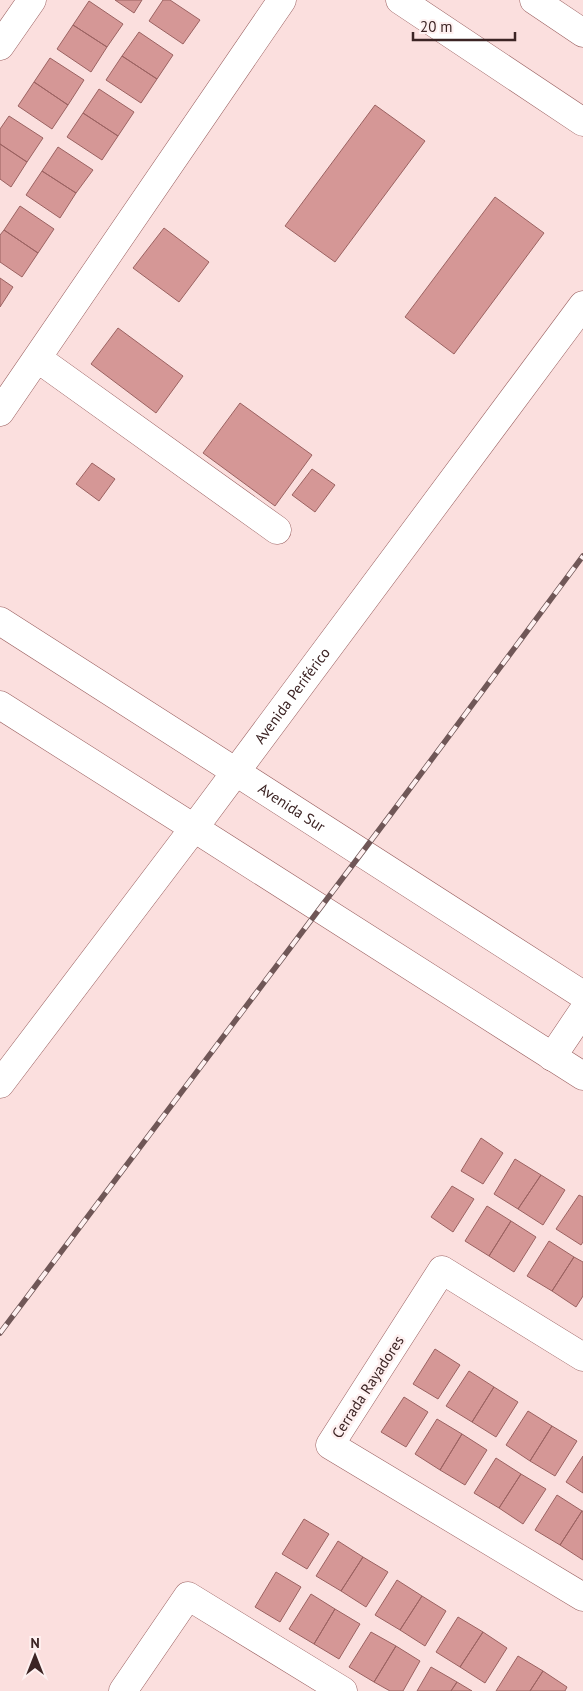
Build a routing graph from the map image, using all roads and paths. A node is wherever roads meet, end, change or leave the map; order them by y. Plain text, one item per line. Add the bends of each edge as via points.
1 (32, 0) edge
2 (282, 0) edge
3 (400, 0) edge
4 (534, 0) edge
5 (583, 33) edge
6 (0, 46) edge
7 (583, 122) edge
8 (583, 305) edge
9 (37, 358) junction
10 (0, 412) edge
11 (277, 530) dead end
12 (0, 621) edge
13 (0, 705) edge
14 (236, 772) junction
15 (194, 828) junction
16 (583, 995) edge
17 (583, 1011) edge
18 (552, 1056) junction
19 (583, 1076) edge
20 (0, 1084) edge
21 (583, 1356) edge
22 (583, 1597) edge
23 (123, 1691) edge
24 (343, 1691) edge

1 - 6 street
2 - 9 street
3 - 7 street
4 - 5 street
8 - 14 street, Avenida Periférico
9 - 10 street
9 - 11 street
12 - 14 street, Avenida Sur
13 - 15 street
14 - 15 street, Avenida Periférico
14 - 16 street, Avenida Sur
15 - 18 street
15 - 20 street, Avenida Periférico
17 - 18 street
18 - 19 street
21 - 22 street, Cerrada Rayadores via 442,1270 330,1445
23 - 24 street via 188,1596

